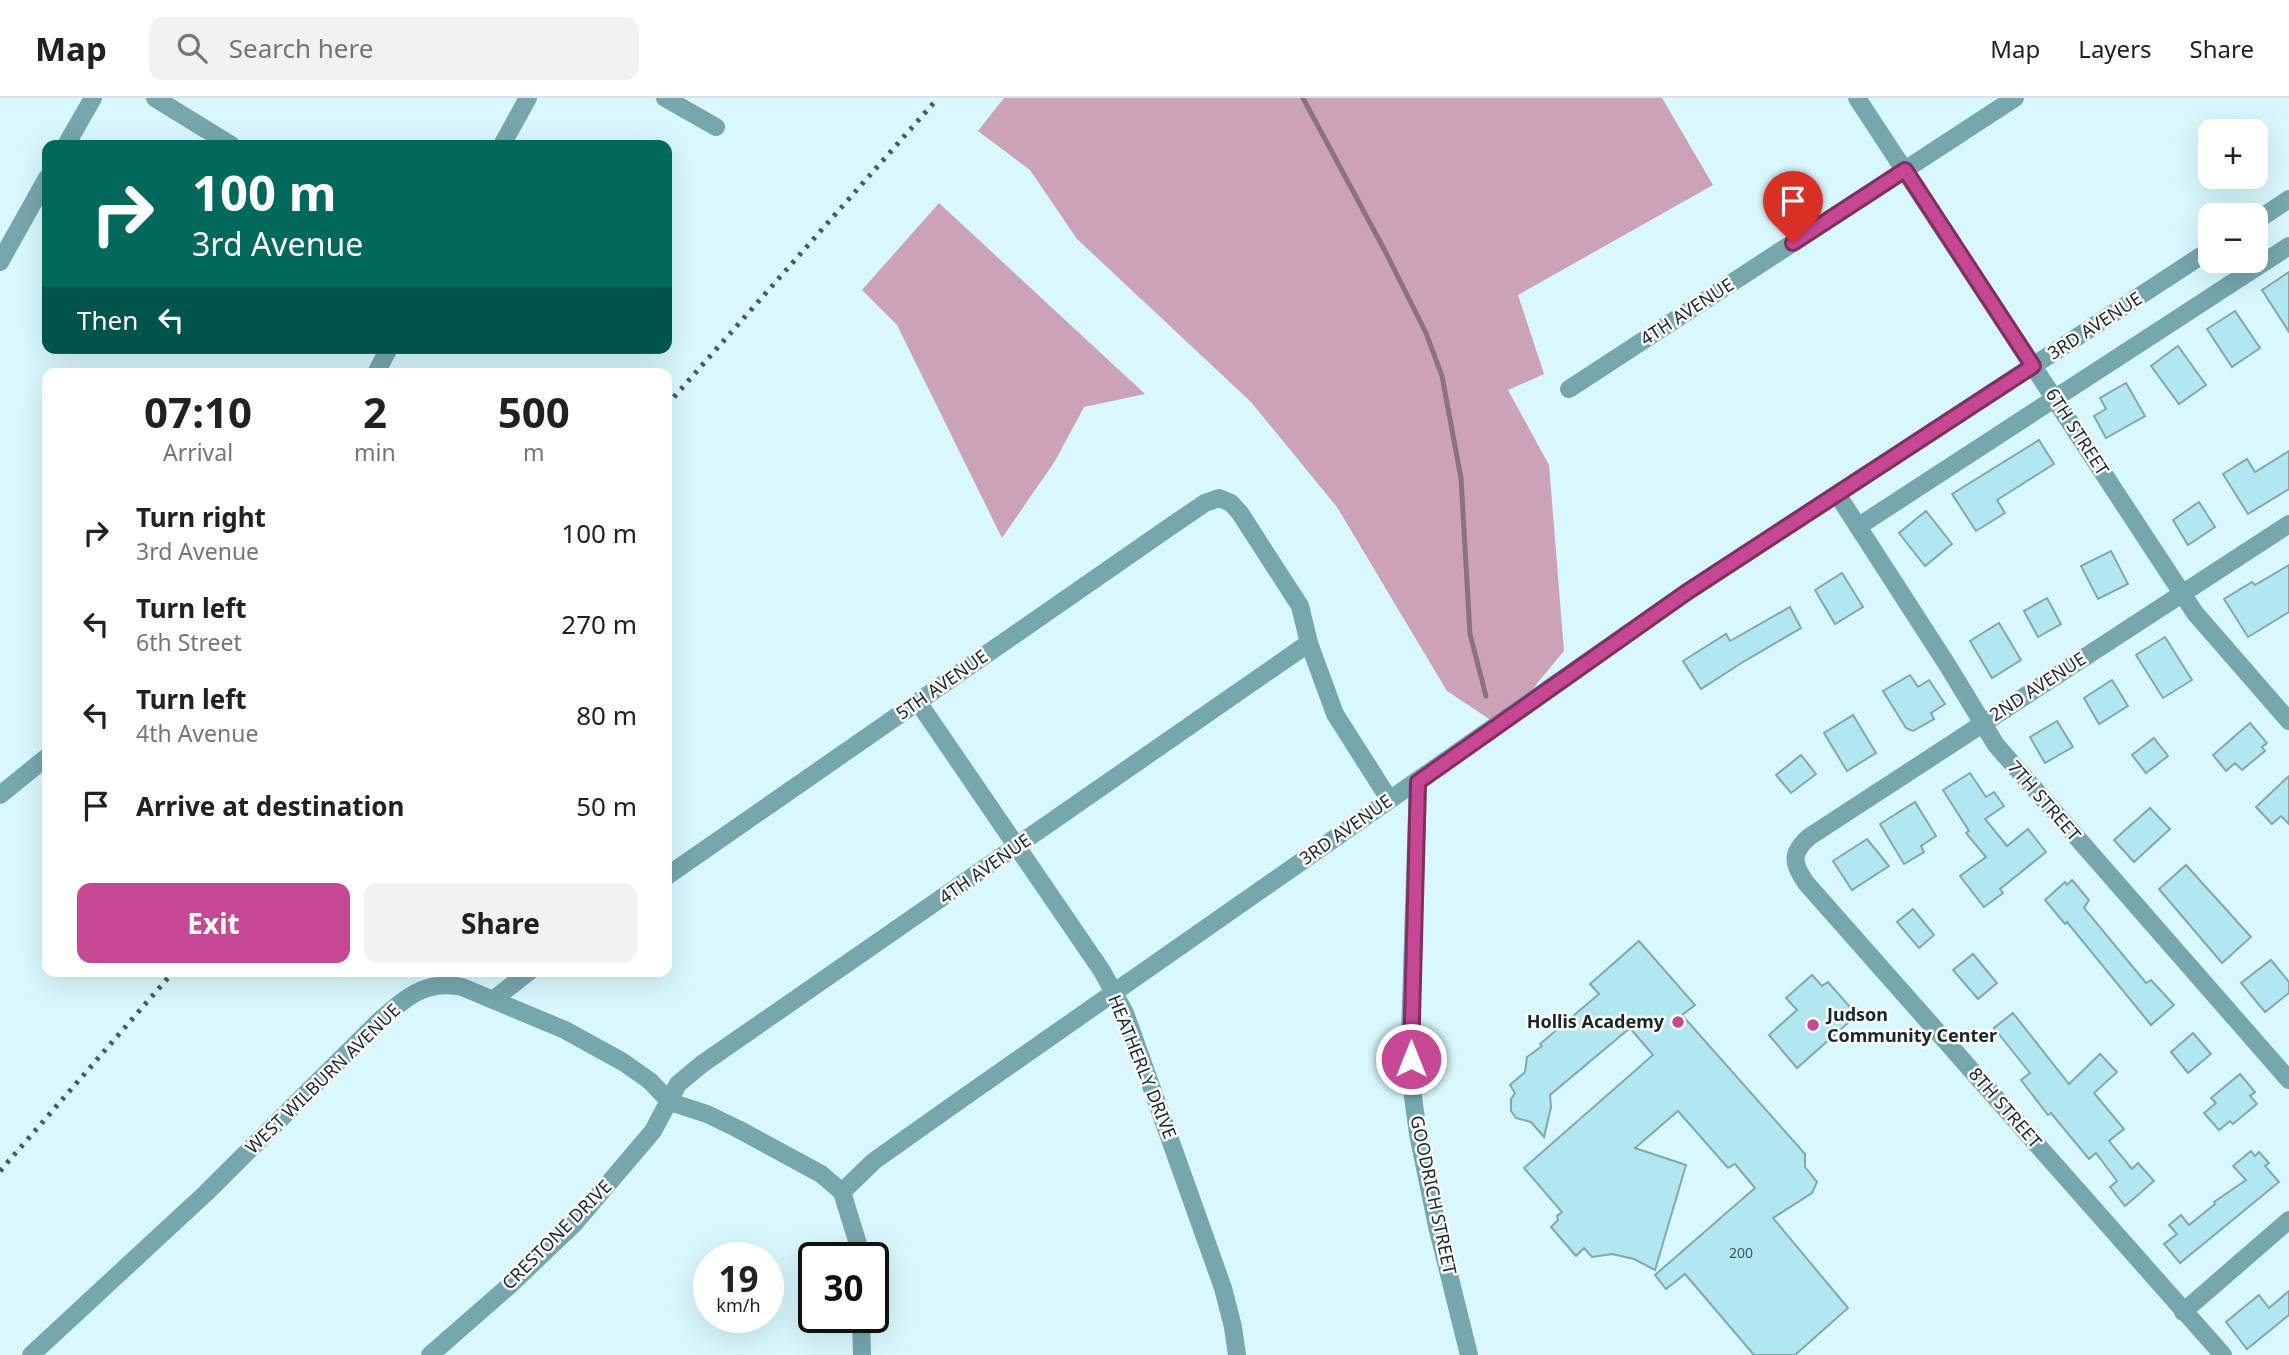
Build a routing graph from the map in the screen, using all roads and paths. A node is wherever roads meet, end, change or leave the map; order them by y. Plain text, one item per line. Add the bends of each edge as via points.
1 (93, 98) edge
2 (155, 98) edge
3 (528, 98) edge
4 (665, 98) edge
5 (1857, 98) edge
6 (2015, 98) edge
7 (716, 127) dead end
8 (69, 140) edge
9 (223, 140) edge
10 (505, 140) edge
11 (1905, 170) junction
12 (42, 187) edge
13 (2289, 199) edge
14 (2268, 213) edge
15 (2289, 246) edge
16 (2198, 258) edge
17 (0, 262) edge
18 (2033, 366) junction
19 (1569, 389) dead end
20 (2055, 398) junction
21 (1837, 494) junction
22 (2289, 524) edge
23 (1859, 526) junction
24 (2183, 593) junction
25 (1309, 643) junction
26 (918, 702) junction
27 (2289, 720) edge
28 (1983, 723) junction
29 (42, 761) edge
30 (1418, 782) junction
31 (0, 795) edge
32 (1389, 799) junction
33 (1017, 847) junction
34 (1795, 856) joint
35 (672, 873) edge
36 (522, 977) edge
37 (1114, 993) junction
38 (494, 999) junction
39 (2289, 1080) edge
40 (670, 1102) junction
41 (842, 1192) junction
42 (2289, 1220) edge
43 (857, 1242) edge
44 (2183, 1312) junction
45 (862, 1333) edge
46 (32, 1355) edge
47 (430, 1355) edge
48 (863, 1355) edge
49 (1237, 1355) edge
50 (1469, 1355) edge
51 (2223, 1355) edge

1 - 8 street
2 - 9 street
3 - 10 street
4 - 7 street
5 - 11 street, 6TH STREET
6 - 11 street, 4TH AVENUE
11 - 18 street, 6TH STREET
11 - 19 street, 4TH AVENUE
12 - 17 street
13 - 14 street
15 - 20 street
16 - 18 street, 3RD AVENUE
18 - 20 street, 6TH STREET
18 - 21 street, 3RD AVENUE
20 - 23 street
20 - 24 street, 6TH STREET
21 - 23 street, 7TH STREET
21 - 30 street, 3RD AVENUE via 1687,592
22 - 24 street, 2ND AVENUE
23 - 28 street, 7TH STREET
24 - 27 street, 6TH STREET
24 - 28 street, 2ND AVENUE
25 - 26 street, 5TH AVENUE via 1300,606 1240,513 1219,498 1184,517
25 - 32 street via 1335,714
25 - 33 street, 4TH AVENUE
26 - 33 street, HEATHERLY DRIVE
26 - 35 street, 5TH AVENUE
28 - 34 street, 2ND AVENUE via 1809,836
28 - 39 street, 7TH STREET via 1996,745
29 - 31 street
30 - 32 street, 3RD AVENUE
30 - 50 street, GOODRICH STREET via 1411,1082 1437,1226
32 - 37 street, 3RD AVENUE
33 - 37 street, HEATHERLY DRIVE
33 - 40 street, 4TH AVENUE via 702,1065 678,1084
34 - 44 street, 8TH STREET via 1806,883
36 - 38 street
37 - 41 street, 3RD AVENUE via 874,1161
37 - 49 street, HEATHERLY DRIVE via 1219,1276
38 - 40 street, WEST WILBURN AVENUE via 623,1062
38 - 46 street, WEST WILBURN AVENUE via 462,987 440,985 423,989 398,1005
40 - 41 street, WEST WILBURN AVENUE via 738,1129 821,1174
40 - 47 street, CRESTONE DRIVE via 653,1131 574,1224
41 - 43 street
42 - 44 street
44 - 51 street, 8TH STREET
45 - 48 street

